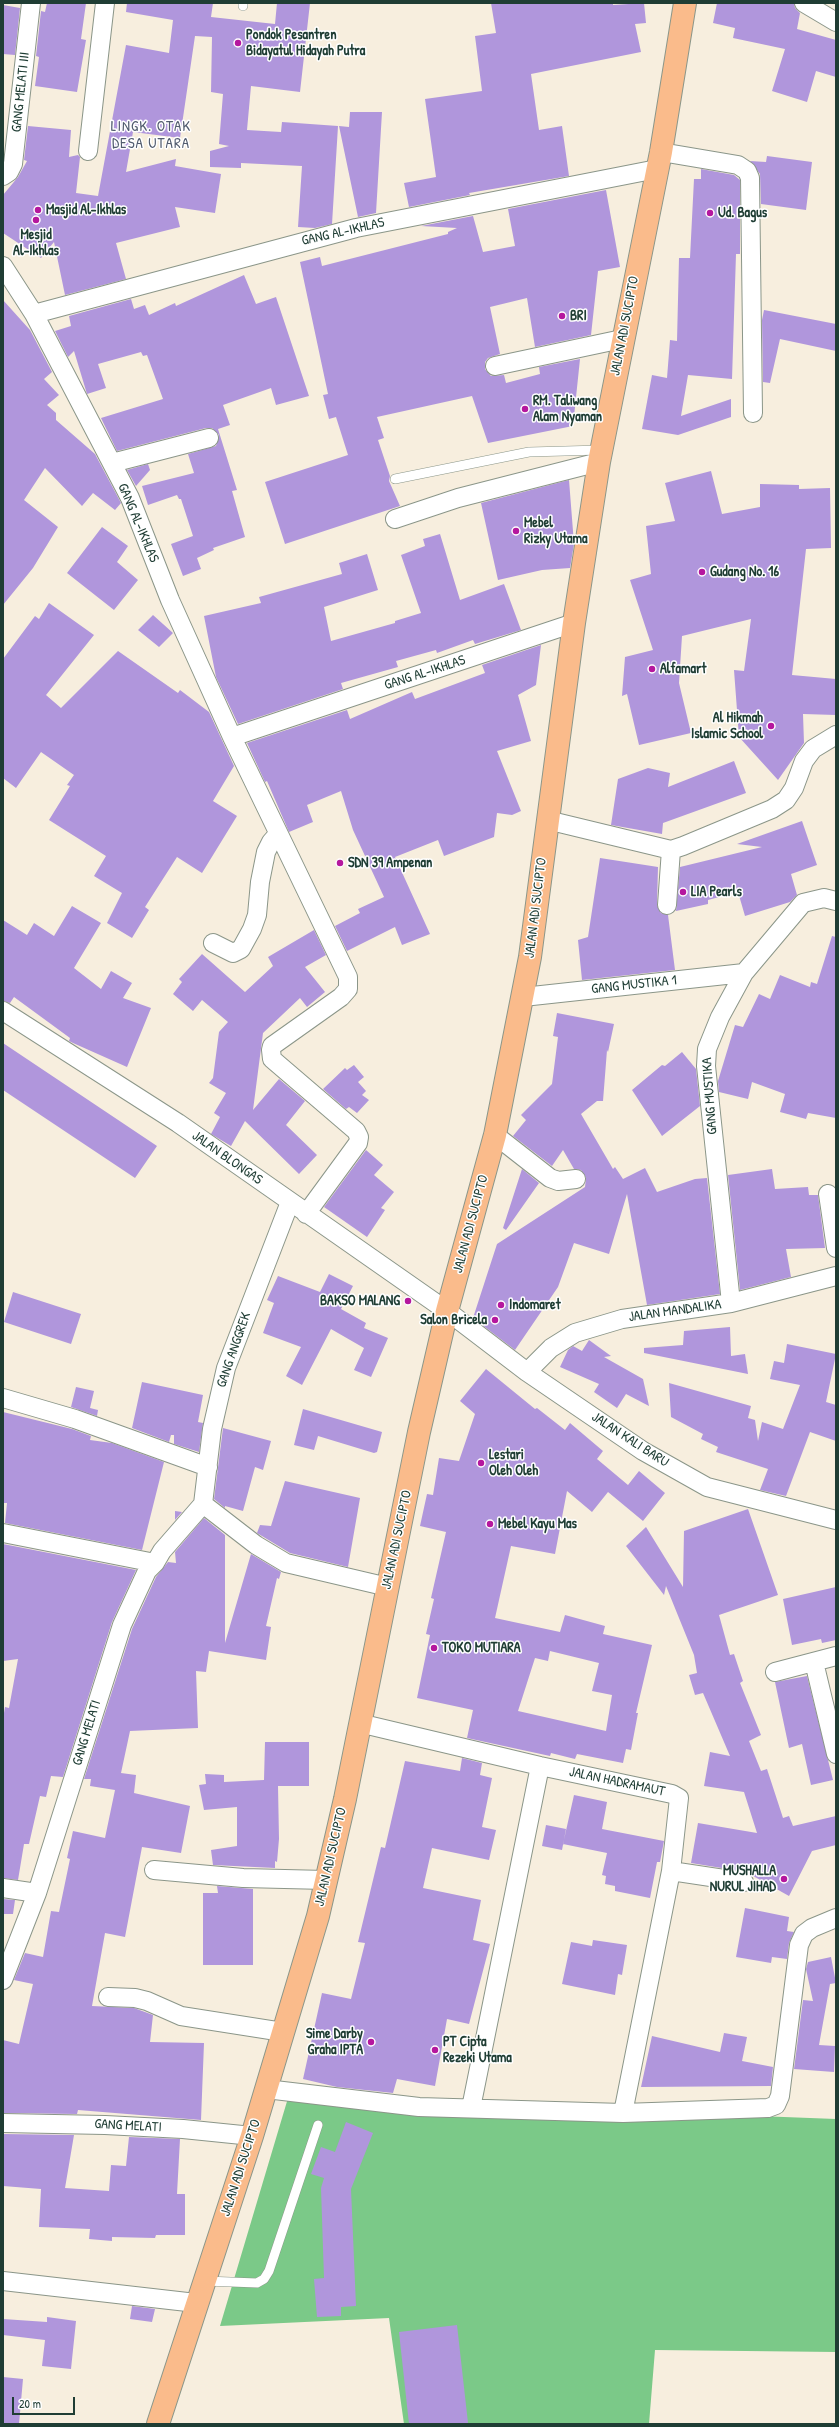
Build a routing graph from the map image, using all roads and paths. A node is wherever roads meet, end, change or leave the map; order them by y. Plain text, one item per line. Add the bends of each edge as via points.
1 (31, 3) edge
2 (105, 3) edge
3 (686, 3) edge
4 (804, 3) edge
5 (836, 22) edge
6 (88, 151) dead end
7 (659, 160) junction
8 (3, 176) edge
9 (3, 266) edge
10 (34, 314) junction
11 (622, 339) junction
12 (495, 366) dead end
13 (753, 413) dead end
14 (209, 438) dead end
15 (600, 456) junction
16 (112, 463) junction
17 (395, 479) dead end
18 (395, 518) dead end
19 (574, 624) junction
20 (836, 735) edge
21 (232, 737) junction
22 (548, 820) junction
23 (278, 834) junction
24 (671, 850) junction
25 (836, 900) edge
26 (667, 905) dead end
27 (213, 943) dead end
28 (744, 973) junction
29 (523, 997) junction
30 (3, 1011) edge
31 (495, 1135) junction
32 (576, 1178) dead end
33 (828, 1194) dead end
34 (290, 1202) junction
35 (306, 1214) junction
36 (836, 1248) edge
37 (836, 1276) edge
38 (731, 1303) junction
39 (447, 1311) junction
40 (527, 1372) junction
41 (3, 1398) edge
42 (208, 1467) junction
43 (203, 1504) junction
44 (836, 1520) edge
45 (3, 1533) edge
46 (155, 1564) junction
47 (388, 1587) junction
48 (836, 1656) edge
49 (814, 1662) junction
50 (775, 1672) dead end
51 (359, 1723) junction
52 (836, 1754) edge
53 (540, 1766) junction
54 (154, 1870) dead end
55 (671, 1871) junction
56 (326, 1880) junction
57 (744, 1882) dead end
58 (3, 1888) edge
59 (37, 1893) junction
60 (836, 1918) edge
61 (3, 1980) edge
62 (108, 1997) dead end
63 (283, 2032) junction
64 (266, 2089) junction
65 (471, 2108) junction
66 (623, 2113) junction
67 (3, 2123) edge
68 (318, 2125) dead end
69 (252, 2136) junction
70 (3, 2281) edge
71 (204, 2281) junction
72 (196, 2303) junction
73 (158, 2424) edge

1 - 8 street, GANG MELATI III via 14,164
2 - 6 street
3 - 7 highway, JALAN ADI SUCIPTO
4 - 5 street
7 - 10 street, GANG AL-IKHLAS via 356,228
7 - 11 highway, JALAN ADI SUCIPTO
7 - 13 street via 738,165 747,171 750,178
9 - 10 street, GANG AL-IKHLAS
10 - 16 street, GANG AL-IKHLAS
11 - 12 street
11 - 15 highway, JALAN ADI SUCIPTO
14 - 16 street
15 - 17 lane via 529,452
15 - 18 street
15 - 19 highway, JALAN ADI SUCIPTO
16 - 21 street, GANG AL-IKHLAS via 137,513 170,600
19 - 21 street, GANG AL-IKHLAS
19 - 22 highway, JALAN ADI SUCIPTO
20 - 24 street via 813,749 804,761 794,788 786,800 772,809
21 - 23 street, GANG AL-IKHLAS
22 - 24 street
22 - 29 highway, JALAN ADI SUCIPTO
23 - 27 street via 266,852 257,915 241,949 233,953
23 - 35 street, GANG AL-IKHLAS via 348,977 348,989 341,998 272,1046 270,1050 272,1059 356,1131 359,1137 358,1143
24 - 26 street
25 - 28 street, GANG MUSTIKA via 824,898 803,903
28 - 29 street, GANG MUSTIKA 1
28 - 38 street, GANG MUSTIKA via 720,1017 707,1050 706,1066
29 - 31 highway, JALAN ADI SUCIPTO
30 - 34 street, JALAN BLONGAS via 178,1123
31 - 32 street via 550,1178 558,1181
31 - 39 highway, JALAN ADI SUCIPTO
33 - 36 street
34 - 35 street, JALAN BLONGAS
34 - 42 street, GANG ANGGREK via 226,1368 216,1404
35 - 39 street, JALAN BLONGAS
37 - 38 street, JALAN MANDALIKA
38 - 40 street, JALAN MANDALIKA via 622,1319 575,1333 551,1348
39 - 40 street, JALAN KALI BARU
39 - 47 highway, JALAN ADI SUCIPTO via 419,1432
40 - 44 street, JALAN KALI BARU via 643,1451 707,1487
41 - 42 street via 74,1419
42 - 43 street, GANG ANGGREK
43 - 46 street, GANG MELATI via 162,1551
43 - 47 street via 256,1545 286,1563
45 - 46 street
46 - 59 street, GANG MELATI via 147,1571 122,1625
47 - 51 highway, JALAN ADI SUCIPTO
48 - 49 street
49 - 50 street
49 - 52 street
51 - 53 street, JALAN HADRAMAUT
51 - 56 highway, JALAN ADI SUCIPTO
53 - 55 street, JALAN HADRAMAUT via 672,1794 679,1798
53 - 65 street
54 - 56 street via 243,1878
55 - 57 street
55 - 66 street, JALAN HADRAMAUT
56 - 63 highway, JALAN ADI SUCIPTO
58 - 59 street
59 - 61 street, GANG MELATI
60 - 66 street via 812,1928 804,1934 799,1945 780,2096 776,2105 768,2108
62 - 63 street via 147,2001 180,2016
63 - 64 highway, JALAN ADI SUCIPTO
64 - 65 street via 419,2107
64 - 69 highway, JALAN ADI SUCIPTO
65 - 66 street
67 - 69 street, GANG MELATI via 113,2125
68 - 71 lane via 269,2272 264,2279 257,2283
69 - 71 highway, JALAN ADI SUCIPTO
70 - 72 street
71 - 72 highway, JALAN ADI SUCIPTO
72 - 73 highway, JALAN ADI SUCIPTO

